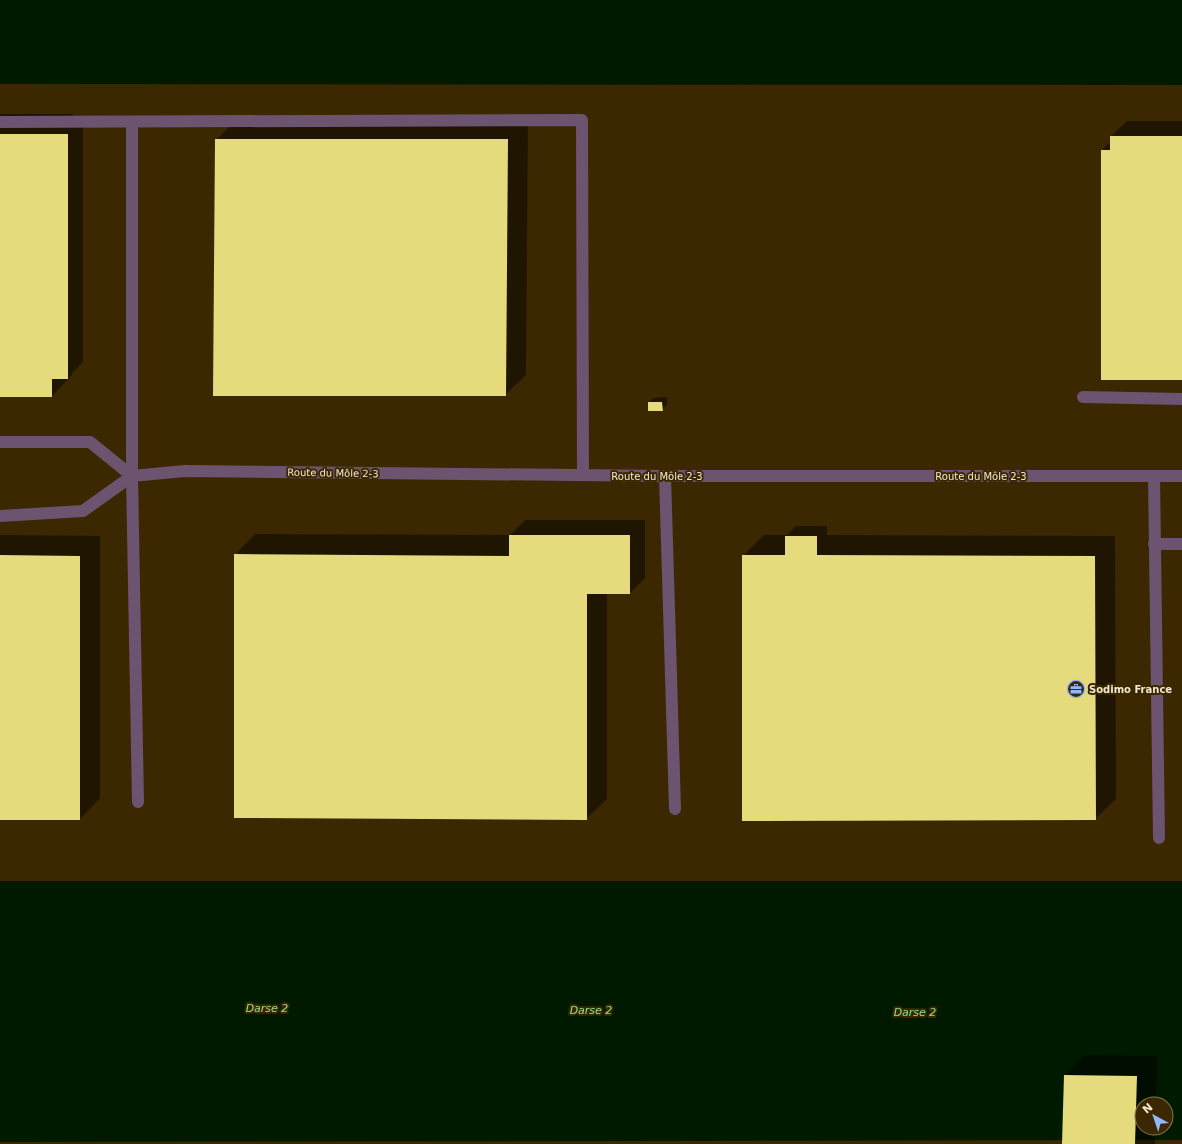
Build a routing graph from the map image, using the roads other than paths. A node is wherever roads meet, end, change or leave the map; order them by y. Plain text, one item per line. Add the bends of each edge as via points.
1 (0, 122) edge
2 (132, 122) junction
3 (1083, 397) dead end
4 (1182, 399) edge
5 (0, 442) edge
6 (583, 475) junction
7 (132, 476) junction
8 (665, 476) junction
9 (1154, 476) junction
10 (1182, 476) edge
11 (0, 516) edge
12 (1154, 544) junction
13 (1182, 544) edge
14 (138, 802) dead end
15 (675, 809) dead end
16 (1159, 838) dead end

1 - 2 street
2 - 6 street via 582,120
2 - 7 street
3 - 4 street
5 - 7 street via 90,442
6 - 7 street, Route du Môle 2-3 via 185,471
6 - 8 street, Route du Môle 2-3
7 - 11 street via 83,511
7 - 14 street
8 - 9 street, Route du Môle 2-3
8 - 15 street
9 - 10 street, Route du Môle 2-3
9 - 12 street
12 - 13 street
12 - 16 street

